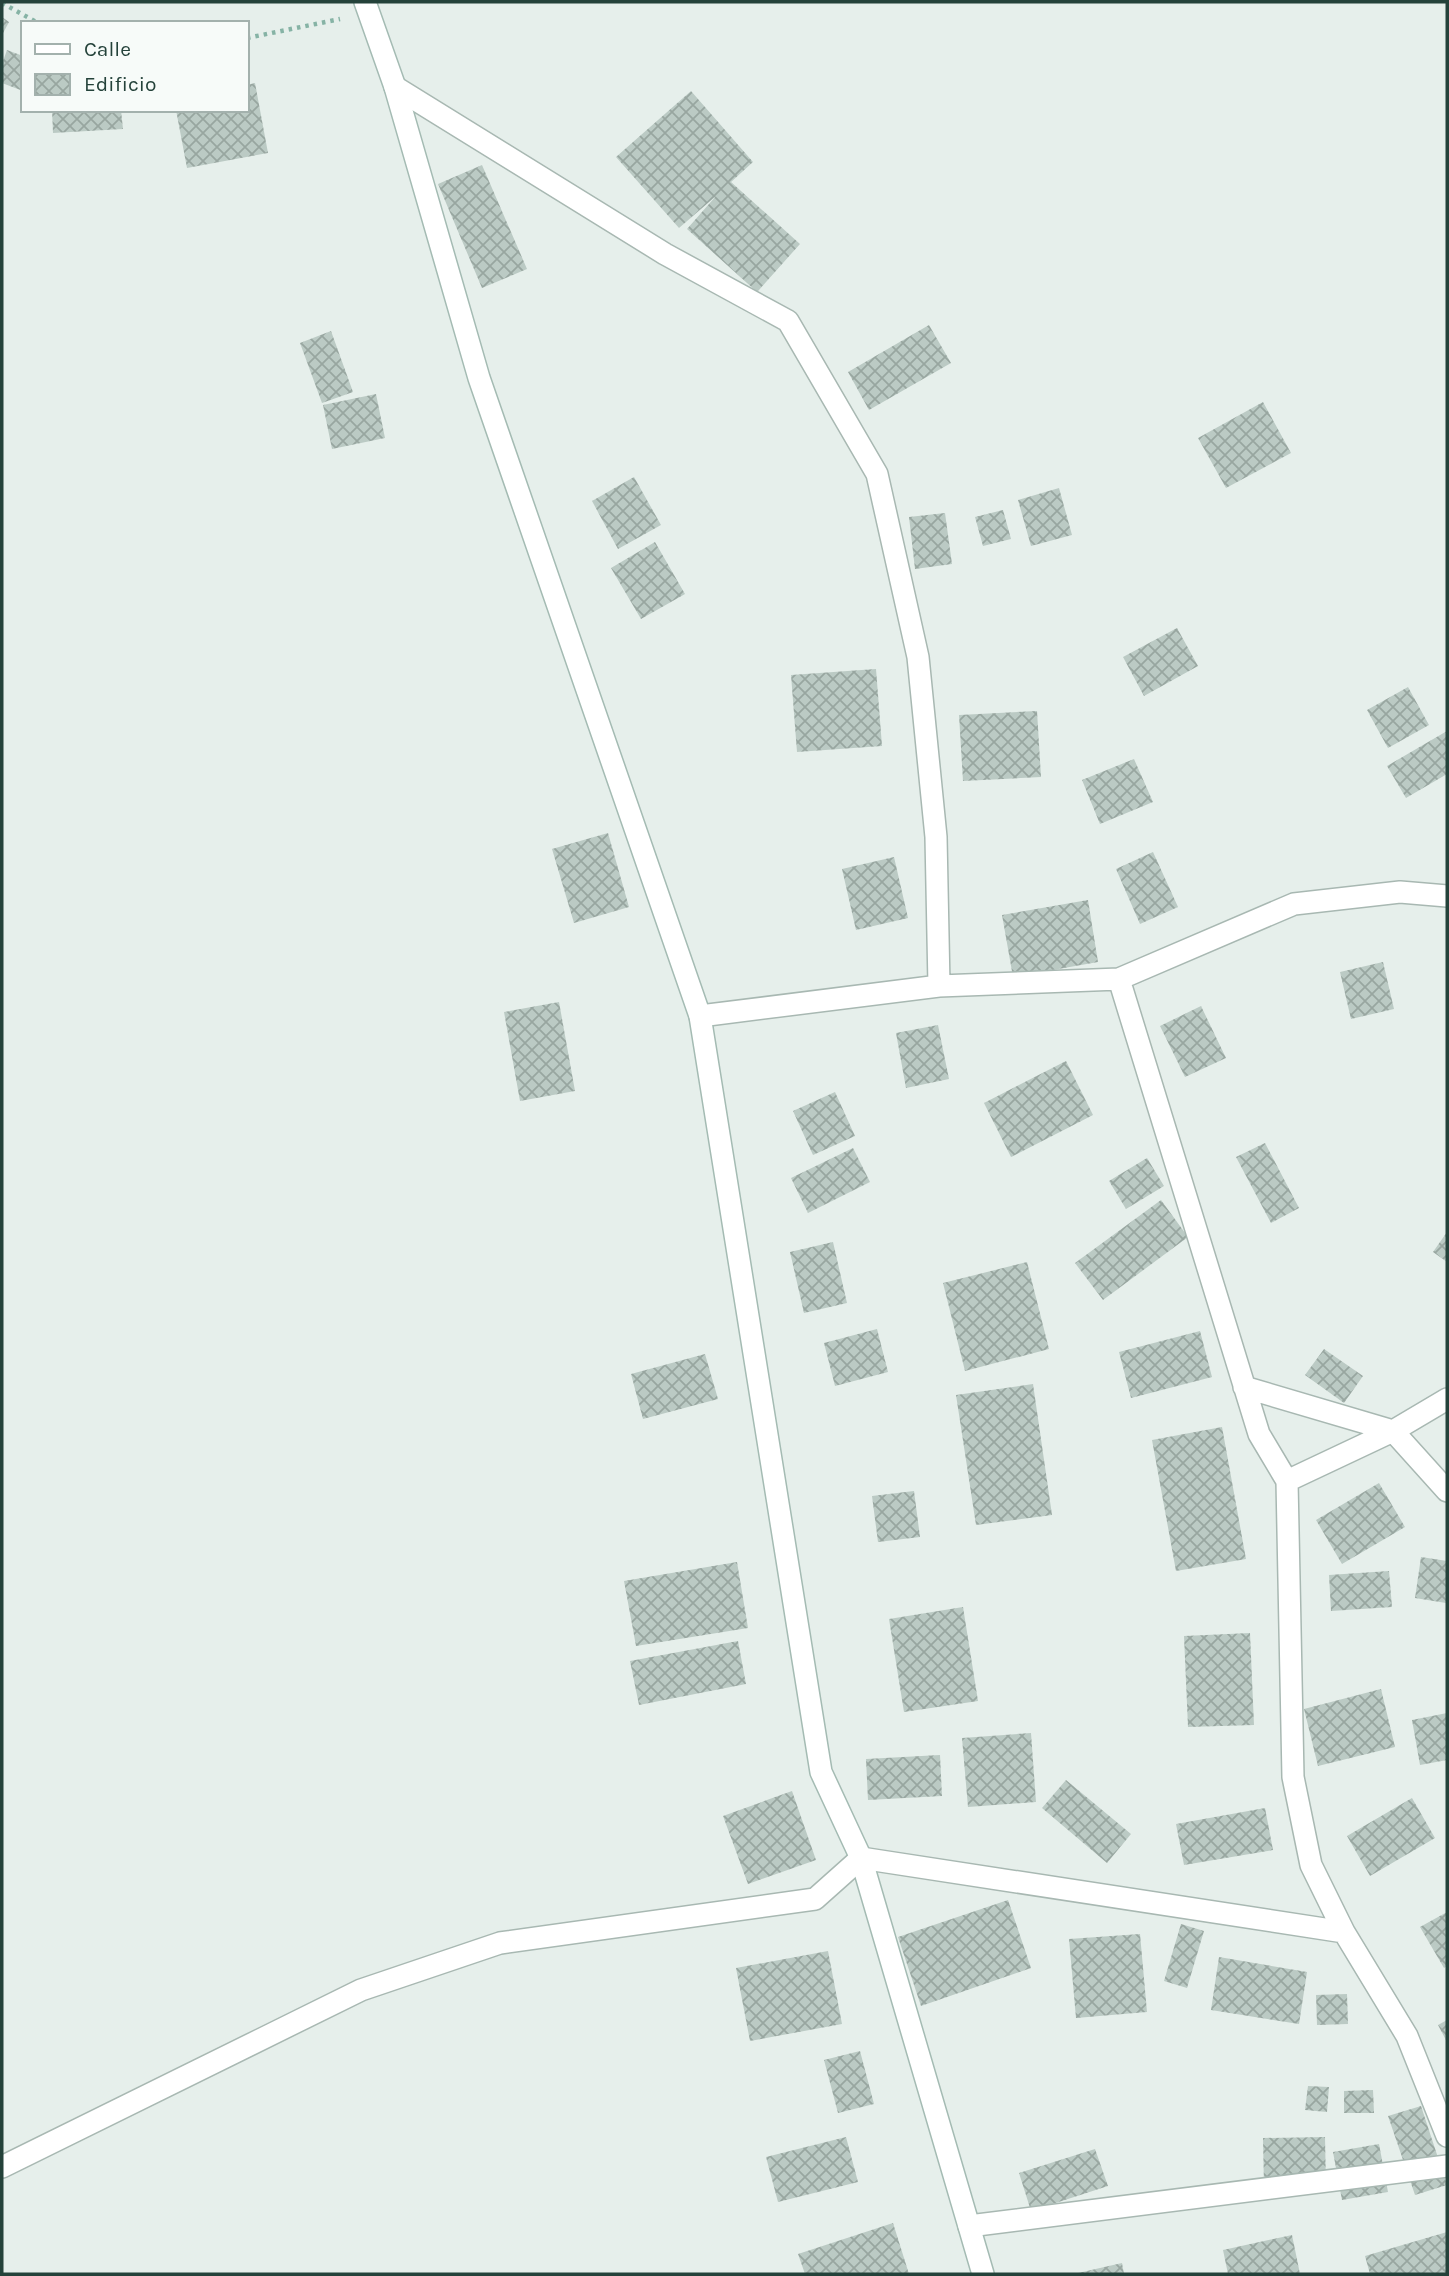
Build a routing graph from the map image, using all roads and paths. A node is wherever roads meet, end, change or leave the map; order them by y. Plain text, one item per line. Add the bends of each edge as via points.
1 (2, 3) edge
2 (367, 7) edge
3 (34, 21) edge
4 (248, 38) edge
5 (395, 87) junction
6 (1447, 896) edge
7 (1119, 979) junction
8 (939, 986) junction
9 (700, 1016) junction
10 (1244, 1387) junction
11 (1447, 1399) edge
12 (1393, 1431) junction
13 (1287, 1481) junction
14 (1447, 1491) edge
15 (861, 1858) junction
16 (1344, 1932) junction
17 (1447, 2136) edge
18 (2, 2166) edge
19 (1447, 2166) edge
20 (969, 2226) junction
21 (983, 2274) edge

1 - 3 path
2 - 4 path
2 - 5 street
5 - 8 street via 665,254 788,321 877,474 883,500 918,657 936,837
5 - 9 street via 479,377
6 - 7 street via 1399,892 1294,904
7 - 8 street
7 - 10 street
8 - 9 street
9 - 15 street via 821,1772
10 - 12 street
10 - 13 street via 1259,1434
11 - 12 street
12 - 13 street
12 - 14 street
13 - 16 street via 1293,1777 1311,1865
15 - 16 street
15 - 18 street via 815,1899 499,1943 362,1990
15 - 20 street
16 - 17 street via 1407,2036
19 - 20 street
20 - 21 street

